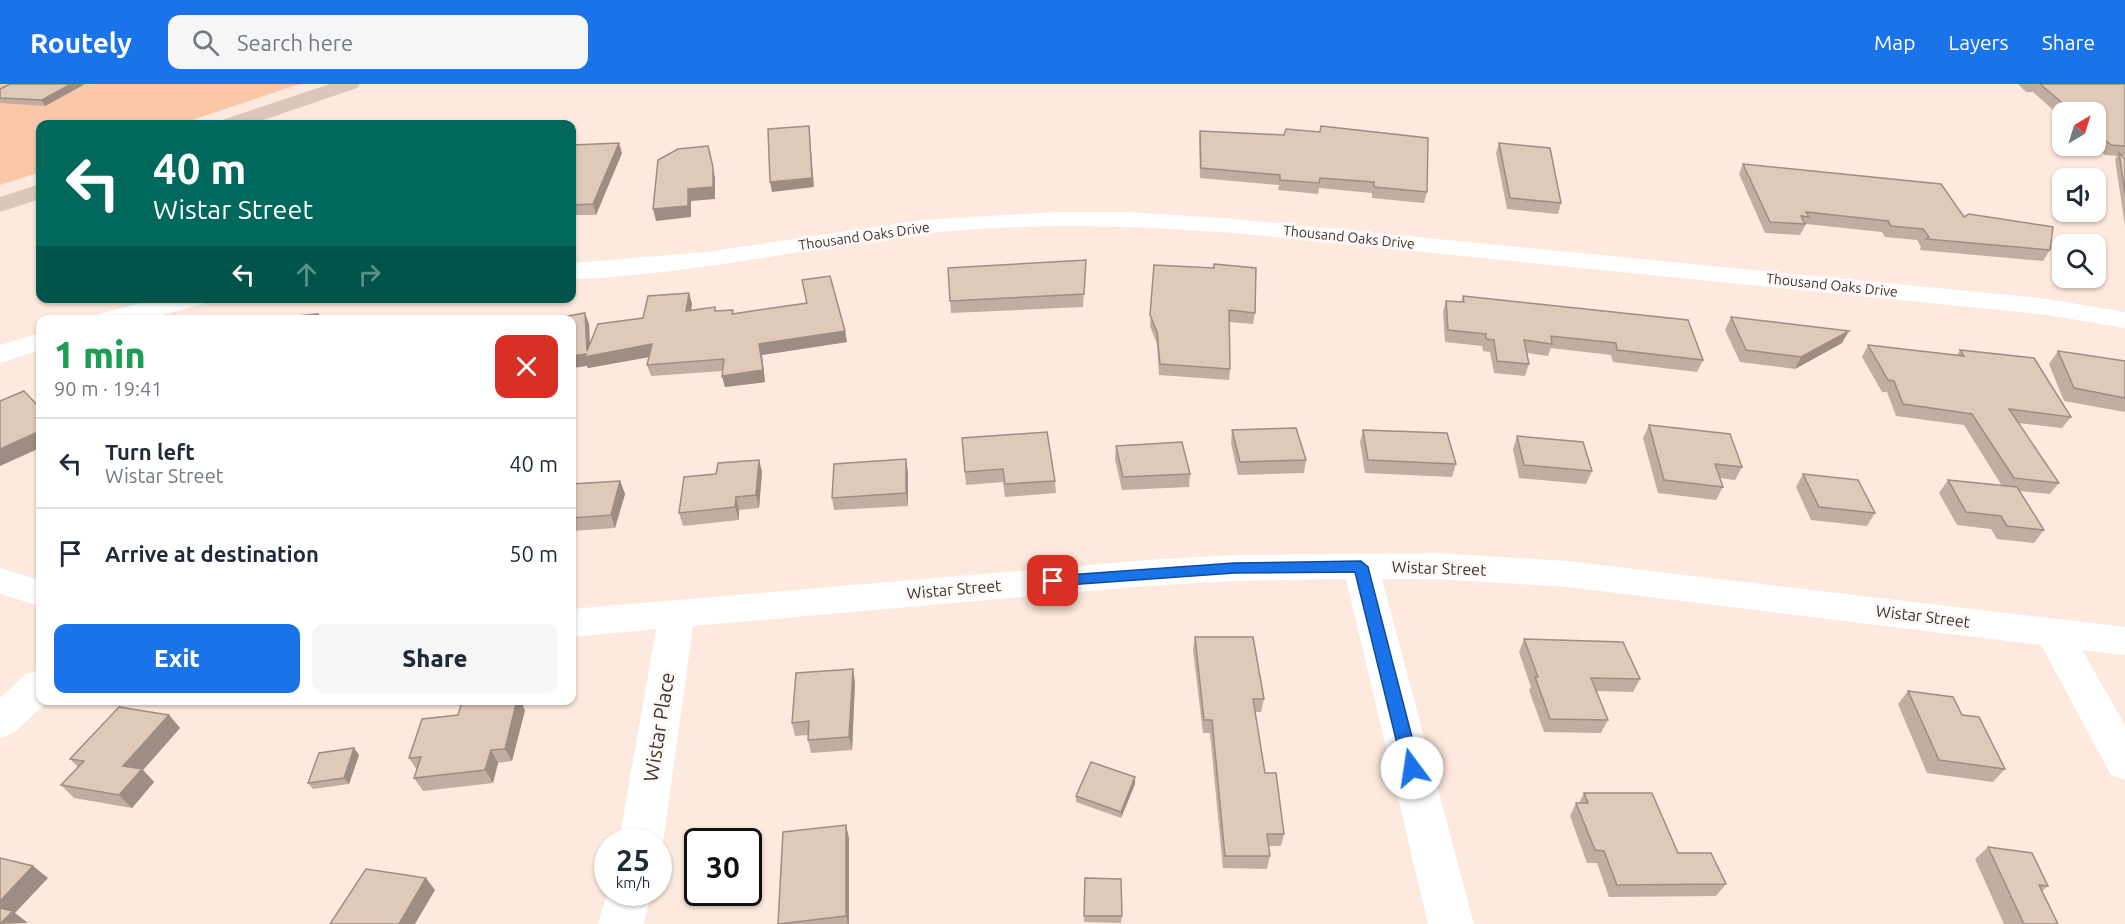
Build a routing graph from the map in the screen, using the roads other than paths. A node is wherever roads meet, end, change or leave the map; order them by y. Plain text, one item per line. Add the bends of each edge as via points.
1 (350, 84) edge
2 (245, 120) edge
3 (36, 192) edge
4 (0, 205) edge
5 (576, 271) edge
6 (174, 303) edge
7 (128, 315) edge
8 (2125, 320) edge
9 (36, 342) edge
10 (0, 354) edge
11 (1361, 567) junction
12 (0, 581) edge
13 (36, 592) edge
14 (677, 614) junction
15 (576, 623) edge
16 (2053, 632) junction
17 (2125, 641) edge
18 (36, 690) edge
19 (0, 723) edge
20 (2125, 763) edge
21 (643, 828) edge
22 (626, 906) edge
23 (621, 924) edge
24 (1451, 924) edge

1 - 2 main road
3 - 4 main road
5 - 8 street, Thousand Oaks Drive via 724,257 951,224 1036,219 1142,220 2036,306
6 - 7 street
9 - 10 street
11 - 14 street, Wistar Street via 1147,573
11 - 16 street, Wistar Street via 1437,566 1567,574
11 - 24 street
12 - 13 street
14 - 15 street, Wistar Street
14 - 21 street, Wistar Place
16 - 17 street, Wistar Street
16 - 20 street
18 - 19 street
22 - 23 street

